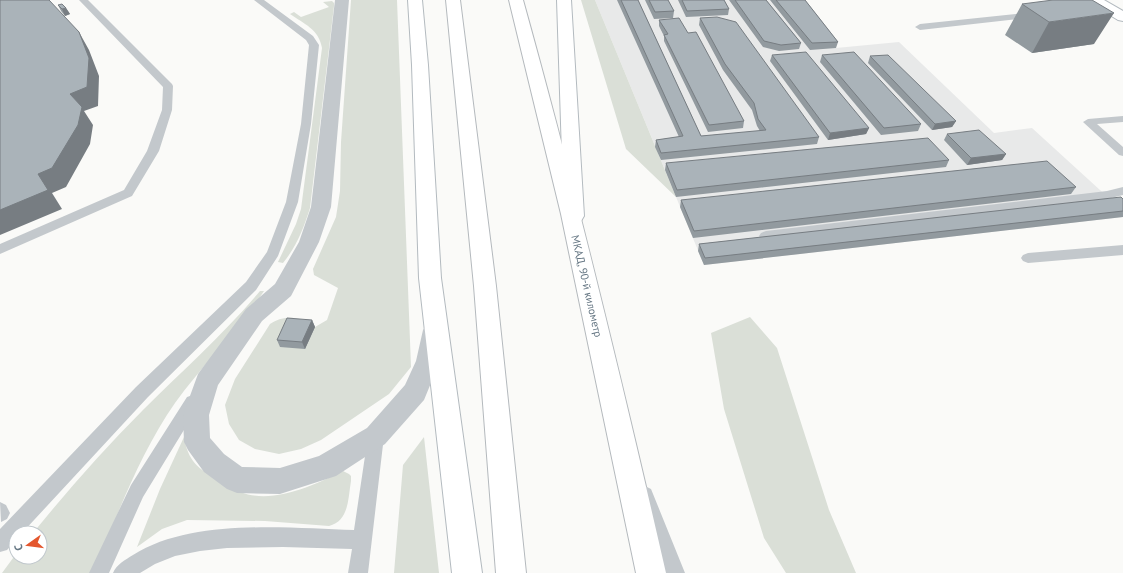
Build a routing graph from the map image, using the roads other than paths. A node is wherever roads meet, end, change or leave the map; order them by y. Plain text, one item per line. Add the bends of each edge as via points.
1 (83, 0) edge
2 (258, 0) edge
3 (342, 0) edge
4 (415, 0) edge
5 (453, 0) edge
6 (516, 0) edge
7 (564, 0) edge
8 (1099, 6) edge
9 (1044, 14) edge
10 (1123, 17) edge
11 (920, 27) dead end
12 (1123, 119) edge
13 (1123, 153) edge
14 (1123, 191) edge
15 (575, 235) junction
16 (756, 238) edge
17 (0, 250) edge
18 (1123, 250) edge
19 (1028, 258) dead end
20 (436, 328) junction
21 (207, 381) junction
22 (620, 428) junction
23 (376, 436) junction
24 (362, 540) junction
25 (0, 544) edge
26 (99, 573) edge
27 (124, 573) edge
28 (358, 573) edge
29 (467, 573) edge
30 (511, 573) edge
31 (651, 573) edge
32 (675, 573) edge

1 - 17 lane via 168,86 167,110 153,151 128,193
2 - 25 lane via 310,38 314,45 306,124 292,202 273,252 252,286 142,392
3 - 21 street via 321,207 309,242 283,290 254,315
4 - 20 main road via 430,278
5 - 30 main road via 472,154
6 - 15 main road, МКАД, 90-й километр
7 - 15 main road
8 - 10 main road
9 - 11 lane
12 - 13 lane via 1088,122
14 - 16 lane
15 - 22 main road, МКАД, 90-й километр
18 - 19 lane
20 - 23 street via 428,361 415,392
20 - 29 main road
21 - 23 street via 196,415 197,442 214,463 237,480 280,481 326,467
21 - 26 lane via 137,491
22 - 31 main road, МКАД, 90-й километр
22 - 32 lane
23 - 24 lane
24 - 27 lane via 259,538 198,541 151,555
24 - 28 lane

